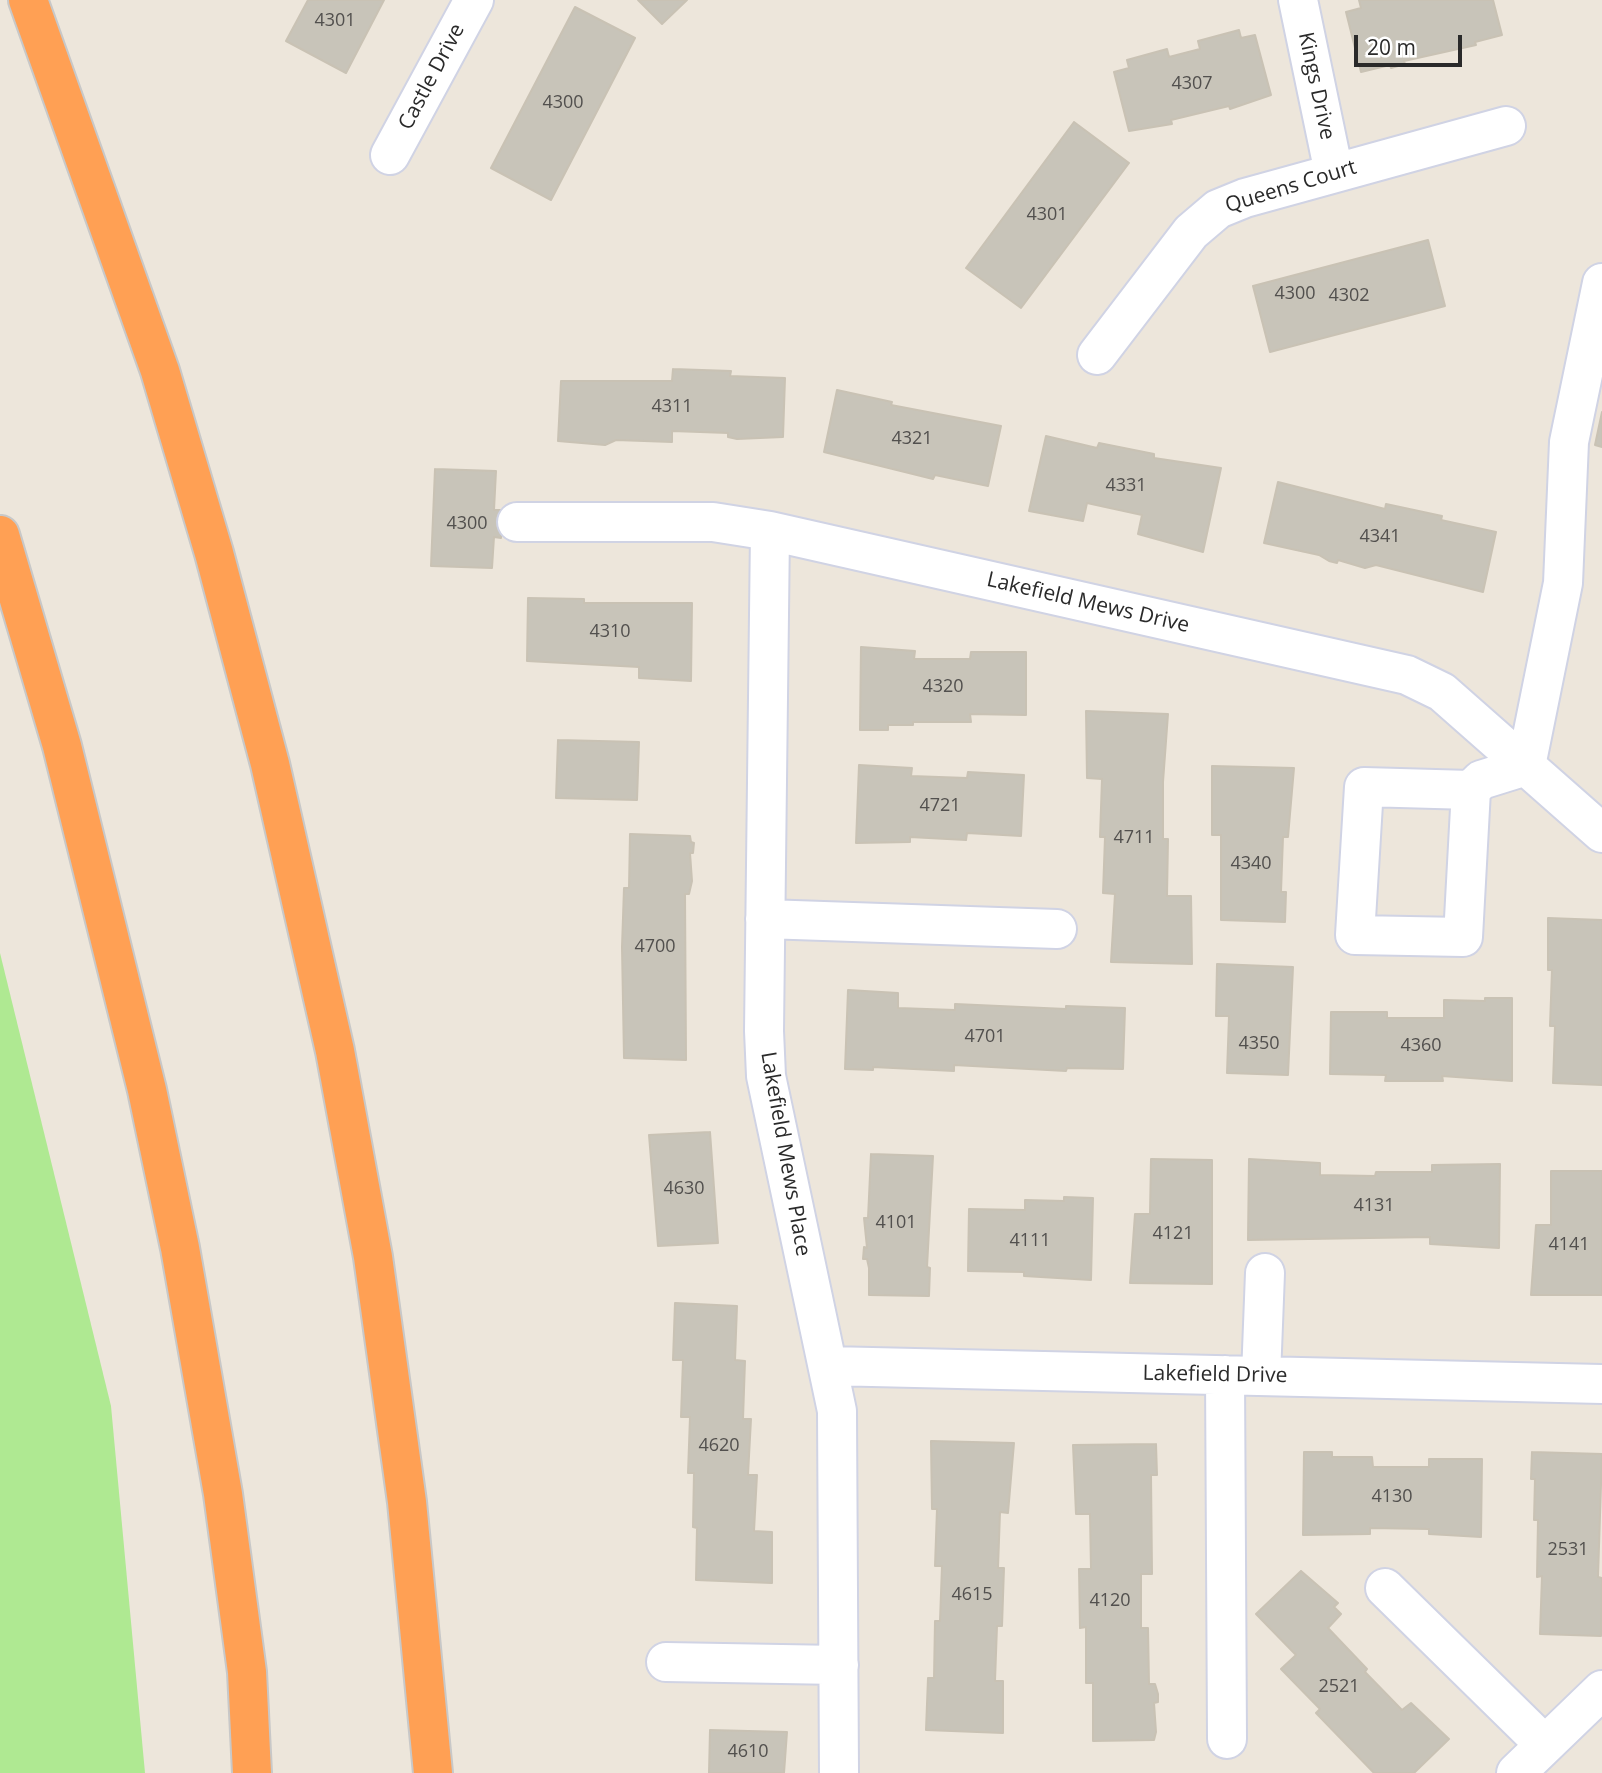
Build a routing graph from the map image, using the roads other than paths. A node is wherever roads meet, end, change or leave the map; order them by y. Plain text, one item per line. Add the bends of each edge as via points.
1 (28, 0) edge
2 (474, 0) edge
3 (1298, 0) edge
4 (1506, 126) dead end
5 (390, 155) dead end
6 (1334, 173) junction
7 (1602, 283) edge
8 (1097, 355) dead end
9 (517, 522) dead end
10 (770, 531) junction
11 (0, 535) edge
12 (1526, 766) junction
13 (1471, 790) junction
14 (1602, 833) edge
15 (765, 919) junction
16 (1057, 929) dead end
17 (1265, 1273) dead end
18 (829, 1366) junction
19 (1243, 1376) junction
20 (1602, 1384) edge
21 (1385, 1588) dead end
22 (666, 1662) dead end
23 (839, 1665) junction
24 (1602, 1690) edge
25 (1227, 1739) dead end
26 (1545, 1745) junction
27 (252, 1773) edge
28 (433, 1773) edge
29 (839, 1773) edge
30 (1516, 1773) edge

1 - 28 highway via 160,371 270,764 335,1051 373,1257 407,1502
2 - 5 street, Castle Drive
3 - 6 street, Kings Drive
4 - 6 street, Queens Court
6 - 8 street, Queens Court via 1219,208 1191,232
7 - 12 street via 1569,442 1563,583
9 - 10 street, Lakefield Mews Drive via 713,522
10 - 12 street, Lakefield Mews Drive via 1407,675 1442,692
10 - 15 street, Lakefield Mews Place
11 - 27 highway via 62,746 147,1090 180,1248 223,1494 247,1672
12 - 13 street via 1481,780
12 - 14 street, Lakefield Mews Drive
13 - 13 street via 1364,787 1355,935 1463,937
15 - 16 street
15 - 18 street, Lakefield Mews Place via 766,1076
17 - 19 street
18 - 19 street, Lakefield Drive
18 - 23 street, Lakefield Mews Place via 837,1411
19 - 20 street, Lakefield Drive
19 - 25 street
21 - 26 street
22 - 23 street
23 - 29 street, Lakefield Mews Place
24 - 26 street
26 - 30 street

